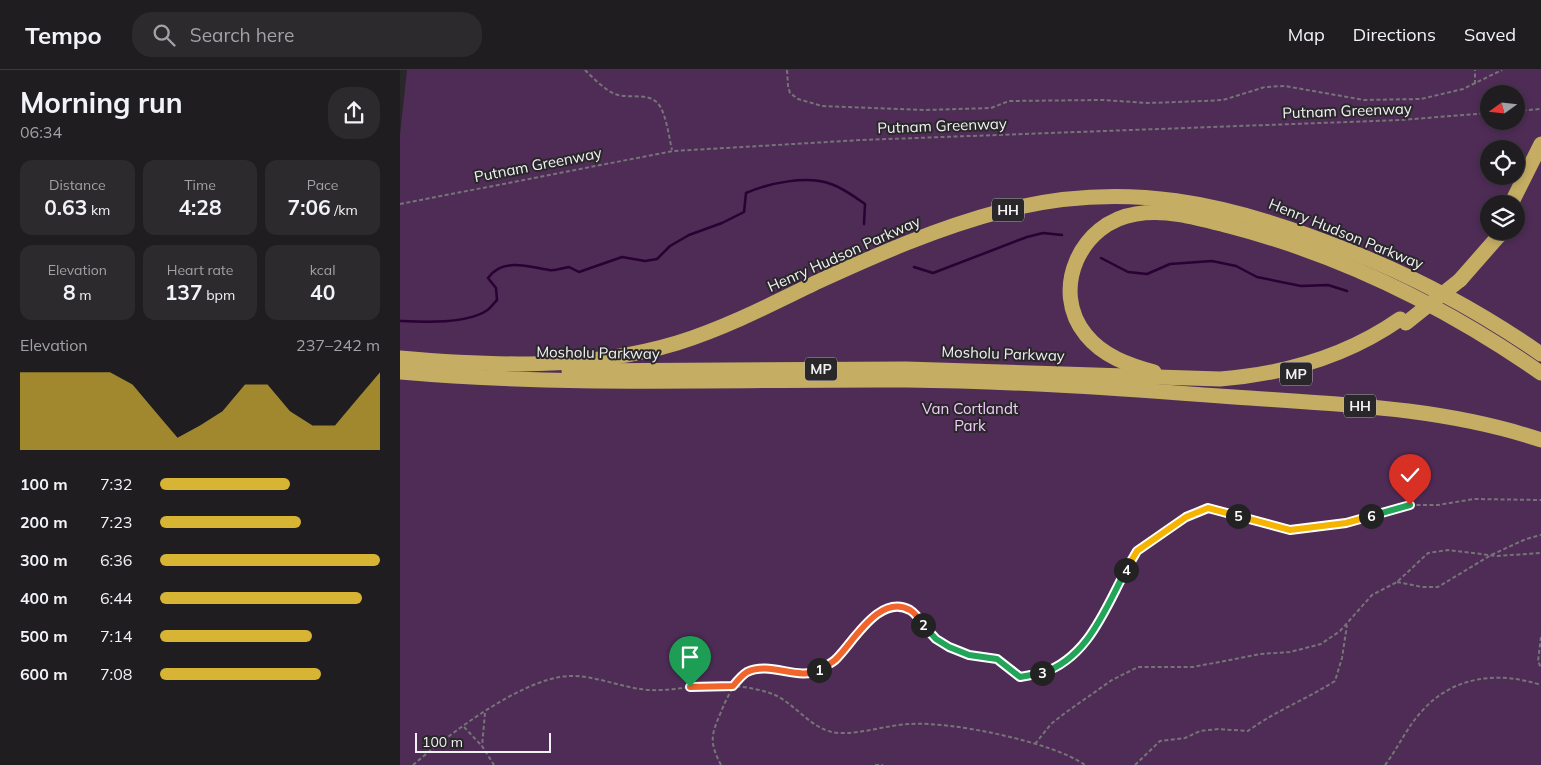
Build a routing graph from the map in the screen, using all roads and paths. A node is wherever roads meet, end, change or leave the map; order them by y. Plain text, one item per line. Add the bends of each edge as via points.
1 (585, 70) edge
2 (787, 70) edge
3 (1475, 70) edge
4 (1502, 70) edge
5 (1475, 84) junction
6 (1540, 109) dead end
7 (1525, 110) edge
8 (1480, 114) edge
9 (1541, 144) edge
10 (673, 151) junction
11 (1541, 167) edge
12 (1516, 195) edge
13 (1525, 196) edge
14 (400, 204) edge
15 (1485, 240) edge
16 (1494, 240) edge
17 (1457, 277) junction
18 (1541, 354) edge
19 (400, 358) edge
20 (466, 363) junction
21 (400, 372) edge
22 (1541, 373) edge
23 (1176, 386) junction
24 (1541, 440) edge
25 (1541, 500) edge
26 (1541, 535) edge
27 (1541, 553) edge
28 (1491, 555) junction
29 (1397, 582) junction
30 (1347, 623) junction
31 (1541, 637) edge
32 (1541, 668) edge
33 (1541, 685) edge
34 (733, 686) junction
35 (485, 713) junction
36 (464, 727) junction
37 (1035, 744) junction
38 (482, 746) junction
39 (413, 765) edge
40 (494, 765) edge
41 (721, 765) edge
42 (875, 765) edge
43 (883, 765) edge
44 (1085, 765) edge
45 (1135, 765) edge
46 (1385, 765) edge

1 - 10 path via 609,91 656,101
2 - 5 path via 790,93 798,99 822,106 926,110 990,108 1009,101 1148,103 1223,100 1265,87 1285,86 1364,100 1421,99
3 - 5 path
4 - 5 path
6 - 7 path
8 - 10 path, Putnam Greenway via 1401,120 862,140
9 - 12 highway
10 - 14 path, Putnam Greenway
11 - 13 highway
15 - 17 highway, Mosholu Parkway / MP
16 - 17 highway, Mosholu Parkway / MP
17 - 23 highway, Mosholu Parkway / MP via 1403,321 1351,347 1297,366
18 - 20 highway, Henry Hudson Parkway / HH via 1502,327 1423,283 1314,237 1213,206 1170,198 1118,195 1053,200 981,218 875,256 728,324 657,348 578,362
19 - 20 highway, Henry Hudson Parkway / HH
20 - 23 highway, Mosholu Parkway / MP via 559,371 906,369
21 - 23 highway, HH via 591,383 939,380
22 - 23 highway via 1457,319 1404,291 1322,255 1190,216 1153,212 1126,215 1100,229 1080,252 1070,280 1072,308 1082,329 1106,353
23 - 24 highway, HH via 1375,408 1483,425
25 - 34 path via 1474,499 1438,505 1410,505 1346,523 1290,530 1208,508 1186,517 1137,551 1092,635 1081,648 1044,672 1020,677 997,659 969,655 949,647 936,639 911,610 898,607 872,617 833,662 814,672 764,667 746,672
26 - 28 path
27 - 28 path
28 - 29 path via 1438,586 1422,587
28 - 29 path via 1448,550 1428,553
29 - 30 path via 1372,595
30 - 37 path via 1321,644 1290,652 1193,667 1138,667 1112,680 1051,724
30 - 45 path via 1335,681 1248,731 1200,731 1185,738 1160,741
31 - 32 path via 1538,661
33 - 46 path via 1525,680 1494,678 1459,683 1421,712
34 - 35 path via 650,690 561,677 535,684
34 - 37 path via 769,693 784,700 830,732 930,724
34 - 41 path via 712,736 713,749
35 - 36 path
35 - 38 path
36 - 38 path
36 - 39 path
37 - 44 path via 1056,750
38 - 40 path
42 - 43 path

